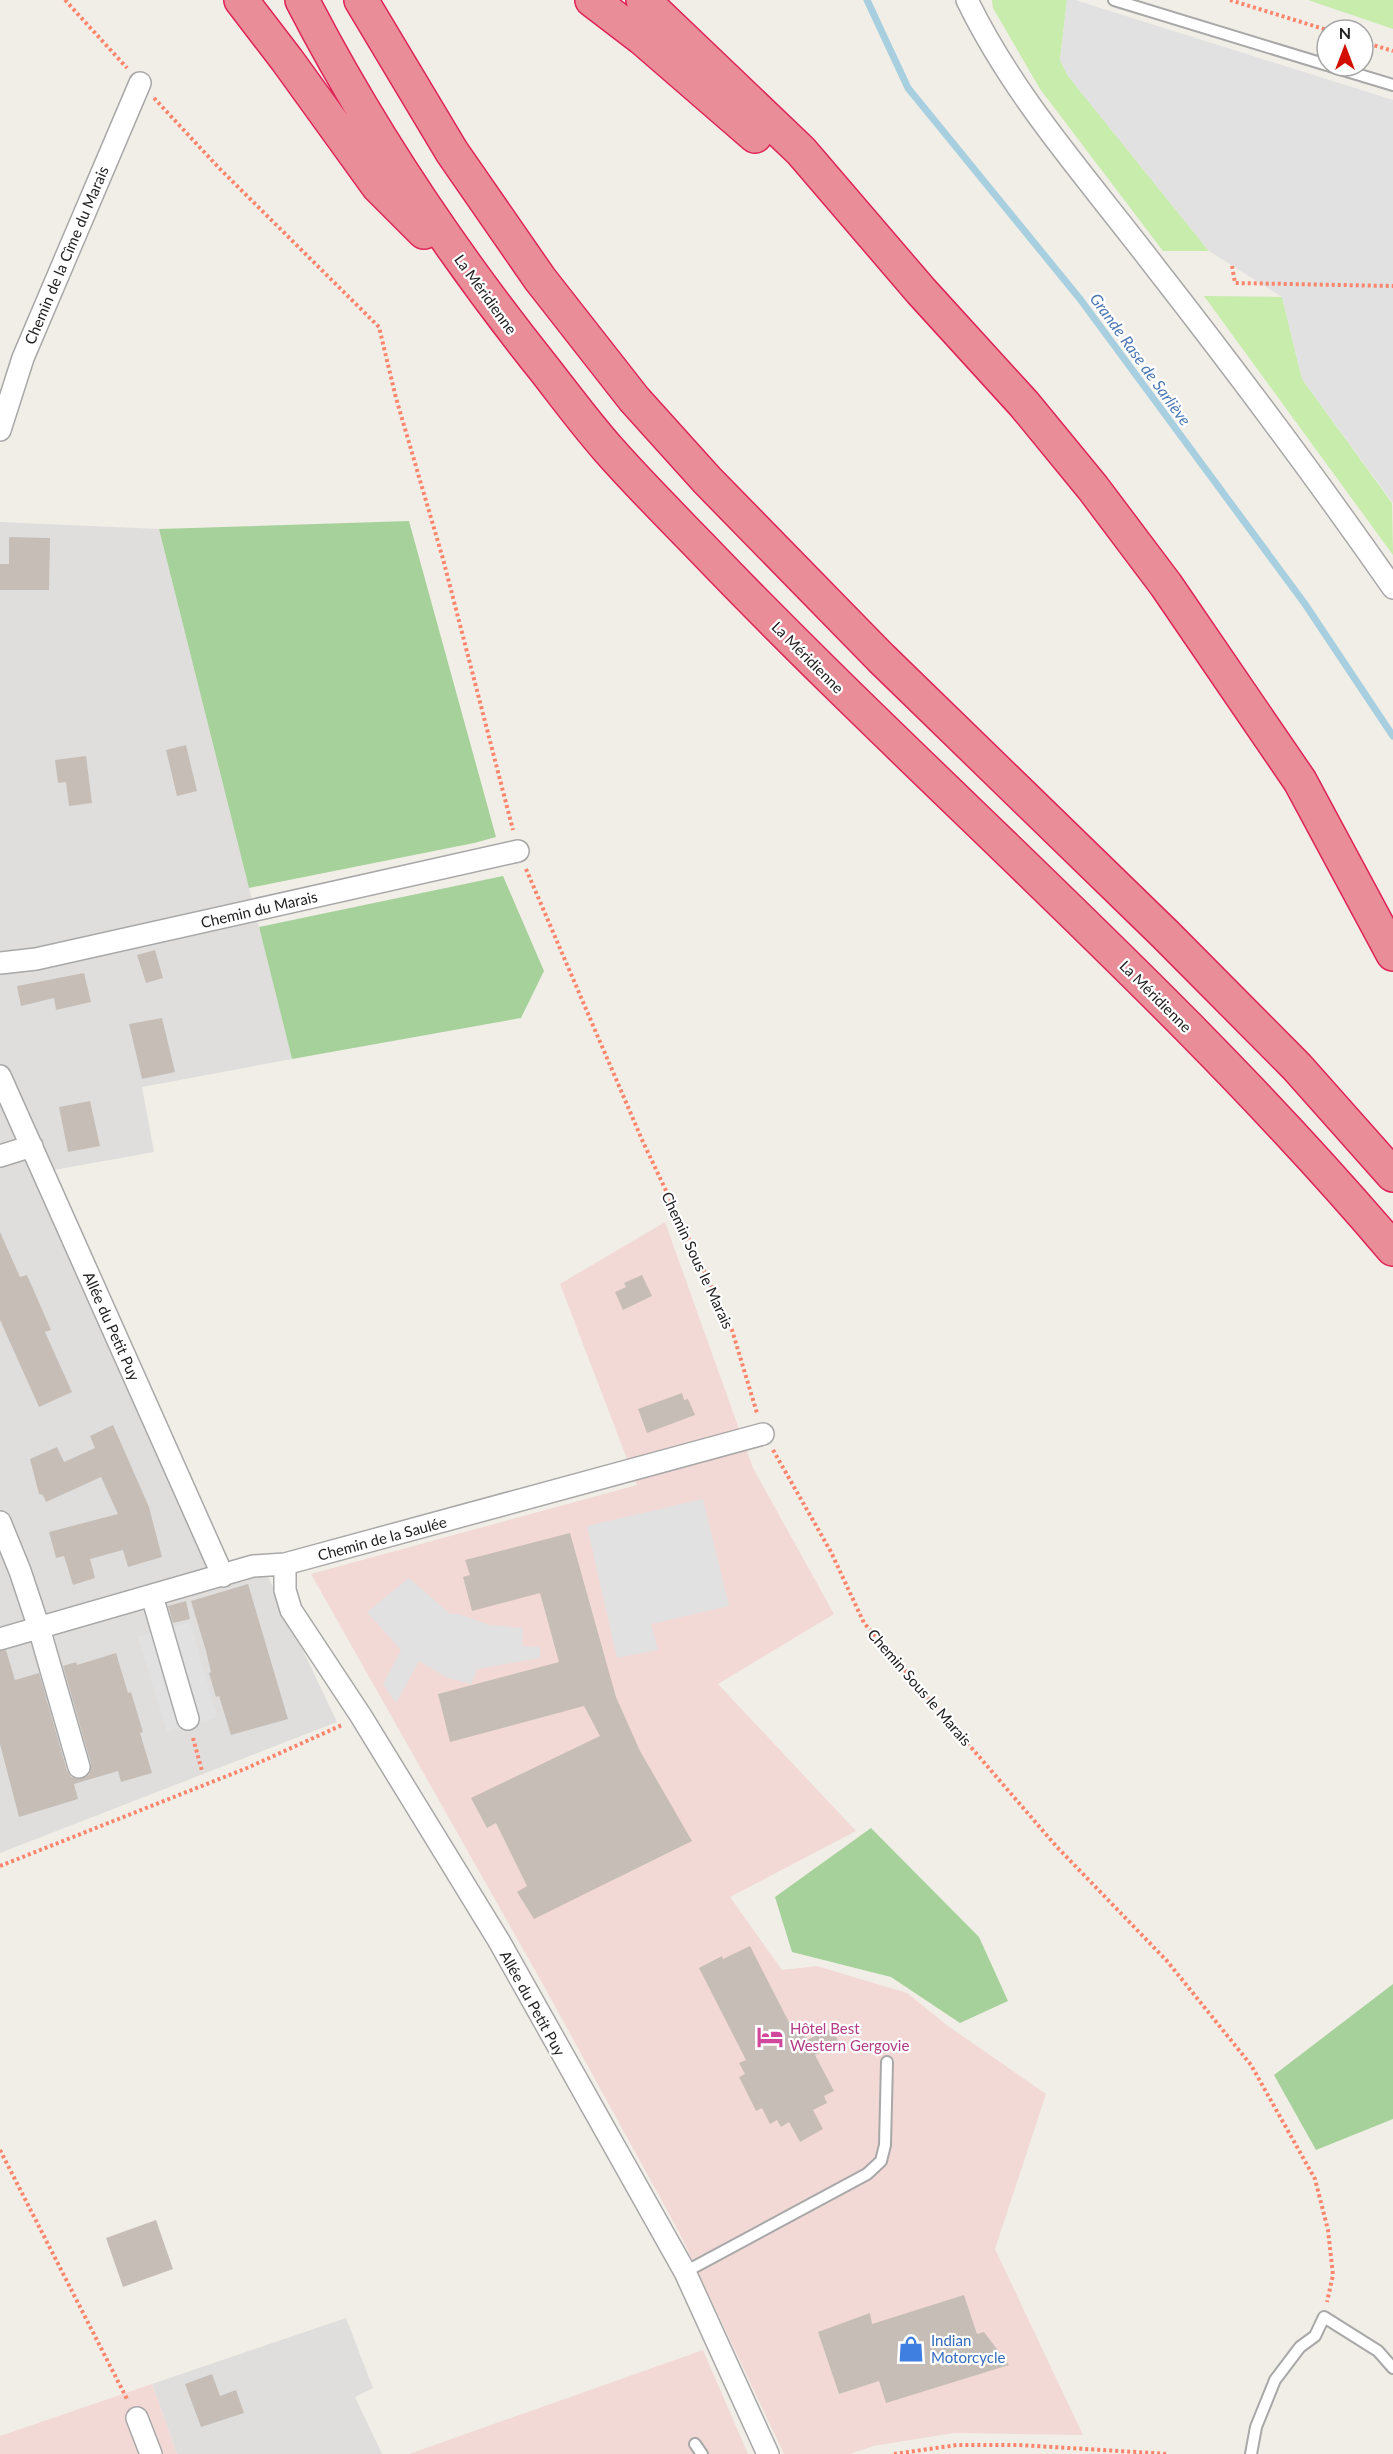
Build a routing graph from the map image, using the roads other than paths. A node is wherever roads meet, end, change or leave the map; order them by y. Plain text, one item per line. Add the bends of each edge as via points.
1 (241, 0) edge
2 (302, 0) edge
3 (361, 0) edge
4 (592, 0) edge
5 (643, 0) edge
6 (967, 0) edge
7 (1114, 0) edge
8 (1315, 61) edge
9 (1371, 78) edge
10 (140, 83) road end
11 (1393, 85) edge
12 (921, 291) junction
13 (486, 296) junction
14 (0, 430) edge
15 (1393, 588) edge
16 (518, 850) road end
17 (1393, 954) edge
18 (0, 963) edge
19 (0, 1076) edge
20 (32, 1146) junction
21 (0, 1156) edge
22 (1393, 1175) edge
23 (1393, 1249) edge
24 (763, 1434) road end
25 (0, 1522) edge
26 (285, 1564) junction
27 (223, 1576) junction
28 (152, 1596) junction
29 (39, 1628) junction
30 (0, 1639) edge
31 (188, 1719) road end
32 (79, 1767) dead end
33 (887, 2062) dead end
34 (685, 2272) junction
35 (1393, 2368) edge
36 (137, 2418) road end
37 (151, 2454) edge
38 (768, 2454) edge
39 (1251, 2454) edge

1 - 13 highway via 378,186
2 - 13 highway, La Méridienne via 408,183
3 - 22 highway via 452,152 540,279 634,399 707,480 873,649 1297,1067
4 - 12 highway via 737,120
5 - 12 highway via 801,151
6 - 15 street via 1026,101 1331,499
7 - 8 lane
9 - 11 lane
10 - 14 street, Chemin de la Cîme du Marais via 23,358
12 - 17 highway via 1093,488 1166,585 1300,781
13 - 23 highway, La Méridienne via 606,448 794,644 1260,1101
16 - 18 street, Chemin du Marais via 36,959
19 - 20 street, Allée du Petit Puy
20 - 21 street
20 - 27 street, Allée du Petit Puy
24 - 26 street, Chemin de la Saulée
25 - 29 street
26 - 27 street, Chemin de la Saulée via 253,1566
26 - 34 street, Allée du Petit Puy via 285,1590 291,1610 499,1941
27 - 28 street, Chemin de la Saulée
28 - 29 street, Chemin de la Saulée
28 - 31 street
29 - 30 street, Chemin de la Saulée
29 - 32 street
33 - 34 lane via 885,2145 881,2161 867,2174
34 - 38 street, Allée du Petit Puy
35 - 39 lane via 1378,2351 1324,2317 1315,2336 1300,2347 1275,2380 1256,2427
36 - 37 street

